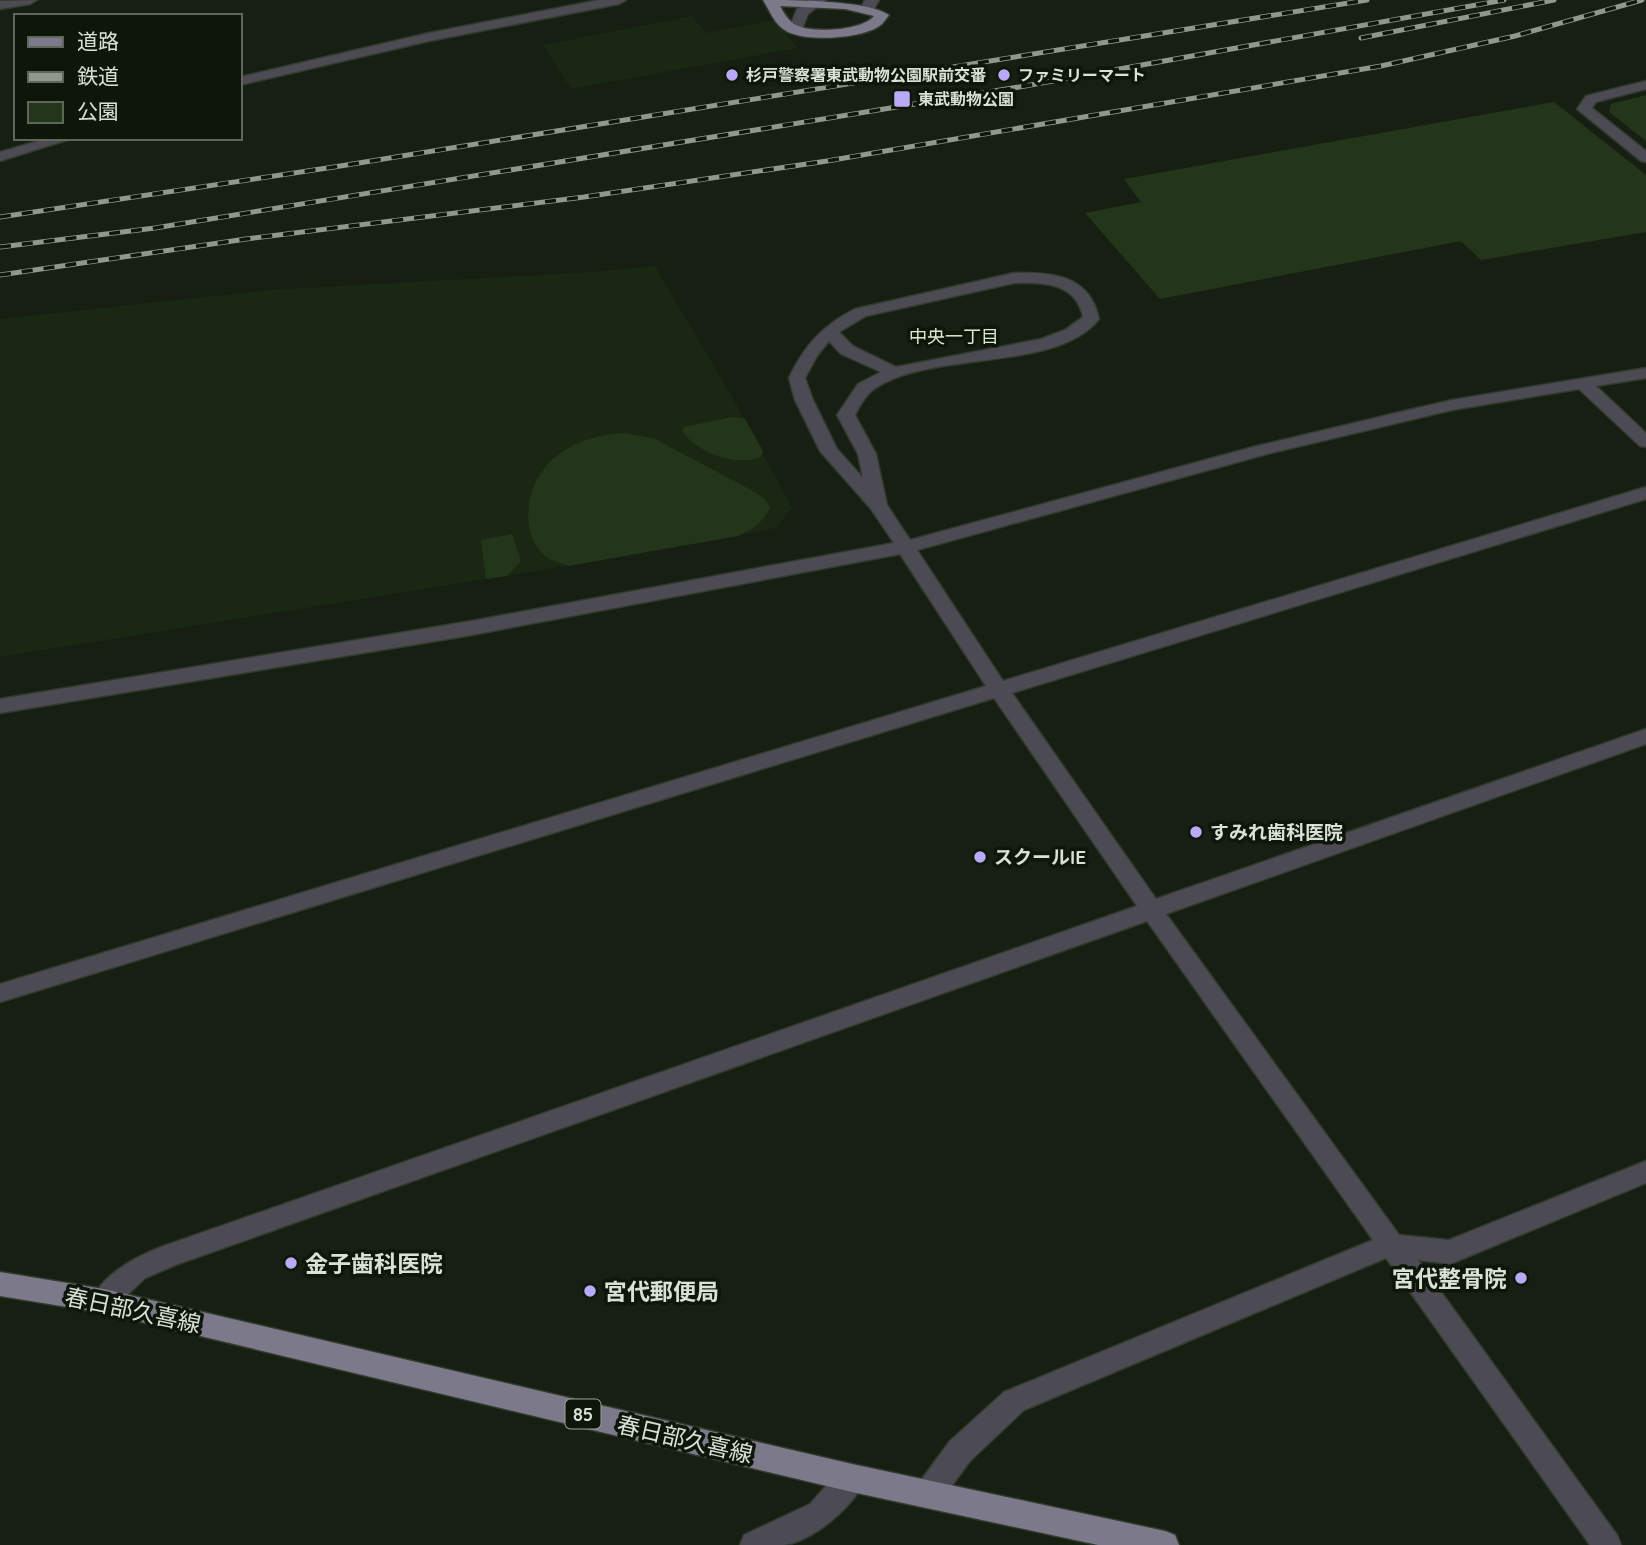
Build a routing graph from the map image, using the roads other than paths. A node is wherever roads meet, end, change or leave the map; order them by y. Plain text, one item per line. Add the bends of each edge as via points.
1 (30, 0) edge
2 (619, 0) edge
3 (771, 0) edge
4 (815, 2) edge
5 (871, 3) edge
6 (0, 5) edge
7 (796, 29) junction
8 (242, 81) edge
9 (1646, 85) edge
10 (59, 140) edge
11 (0, 157) edge
12 (1646, 158) edge
13 (830, 332) junction
14 (894, 372) junction
15 (1646, 373) edge
16 (1582, 383) junction
17 (1646, 442) edge
18 (1646, 493) edge
19 (878, 505) junction
20 (905, 547) junction
21 (999, 690) junction
22 (0, 706) edge
23 (1646, 736) edge
24 (1150, 908) junction
25 (0, 993) edge
26 (1646, 1172) edge
27 (1389, 1245) junction
28 (0, 1284) edge
29 (104, 1301) junction
30 (852, 1478) junction
31 (929, 1493) junction
32 (754, 1545) edge
33 (1165, 1545) edge
34 (1607, 1545) edge

1 - 6 street
2 - 8 street via 429,37
3 - 4 main road
3 - 7 main road via 780,18
4 - 5 main road
4 - 7 street via 802,12
5 - 7 main road via 882,15 867,27 823,35
9 - 12 street via 1591,99 1584,109
10 - 11 street
13 - 14 street via 847,350
13 - 14 street via 861,312 1014,278 1063,282 1077,289 1090,311 1091,319 1084,327 1055,339
13 - 19 street via 815,344 797,378 829,451
14 - 19 street via 866,386 846,415 867,454
15 - 16 street
16 - 17 street
16 - 20 street via 1452,405 1263,450
18 - 21 street
19 - 20 street
20 - 21 street
20 - 22 street via 466,629
21 - 24 street
21 - 25 street
23 - 24 street
24 - 27 street
24 - 29 street via 170,1255 136,1270
26 - 27 street via 1450,1252
27 - 31 street via 1014,1401 960,1451
27 - 34 street
28 - 29 main road, 春日部久喜線 / 85
29 - 30 main road, 春日部久喜線 / 85
30 - 31 main road, 春日部久喜線 / 85
30 - 32 street via 820,1514
31 - 33 main road, 春日部久喜線 / 85

